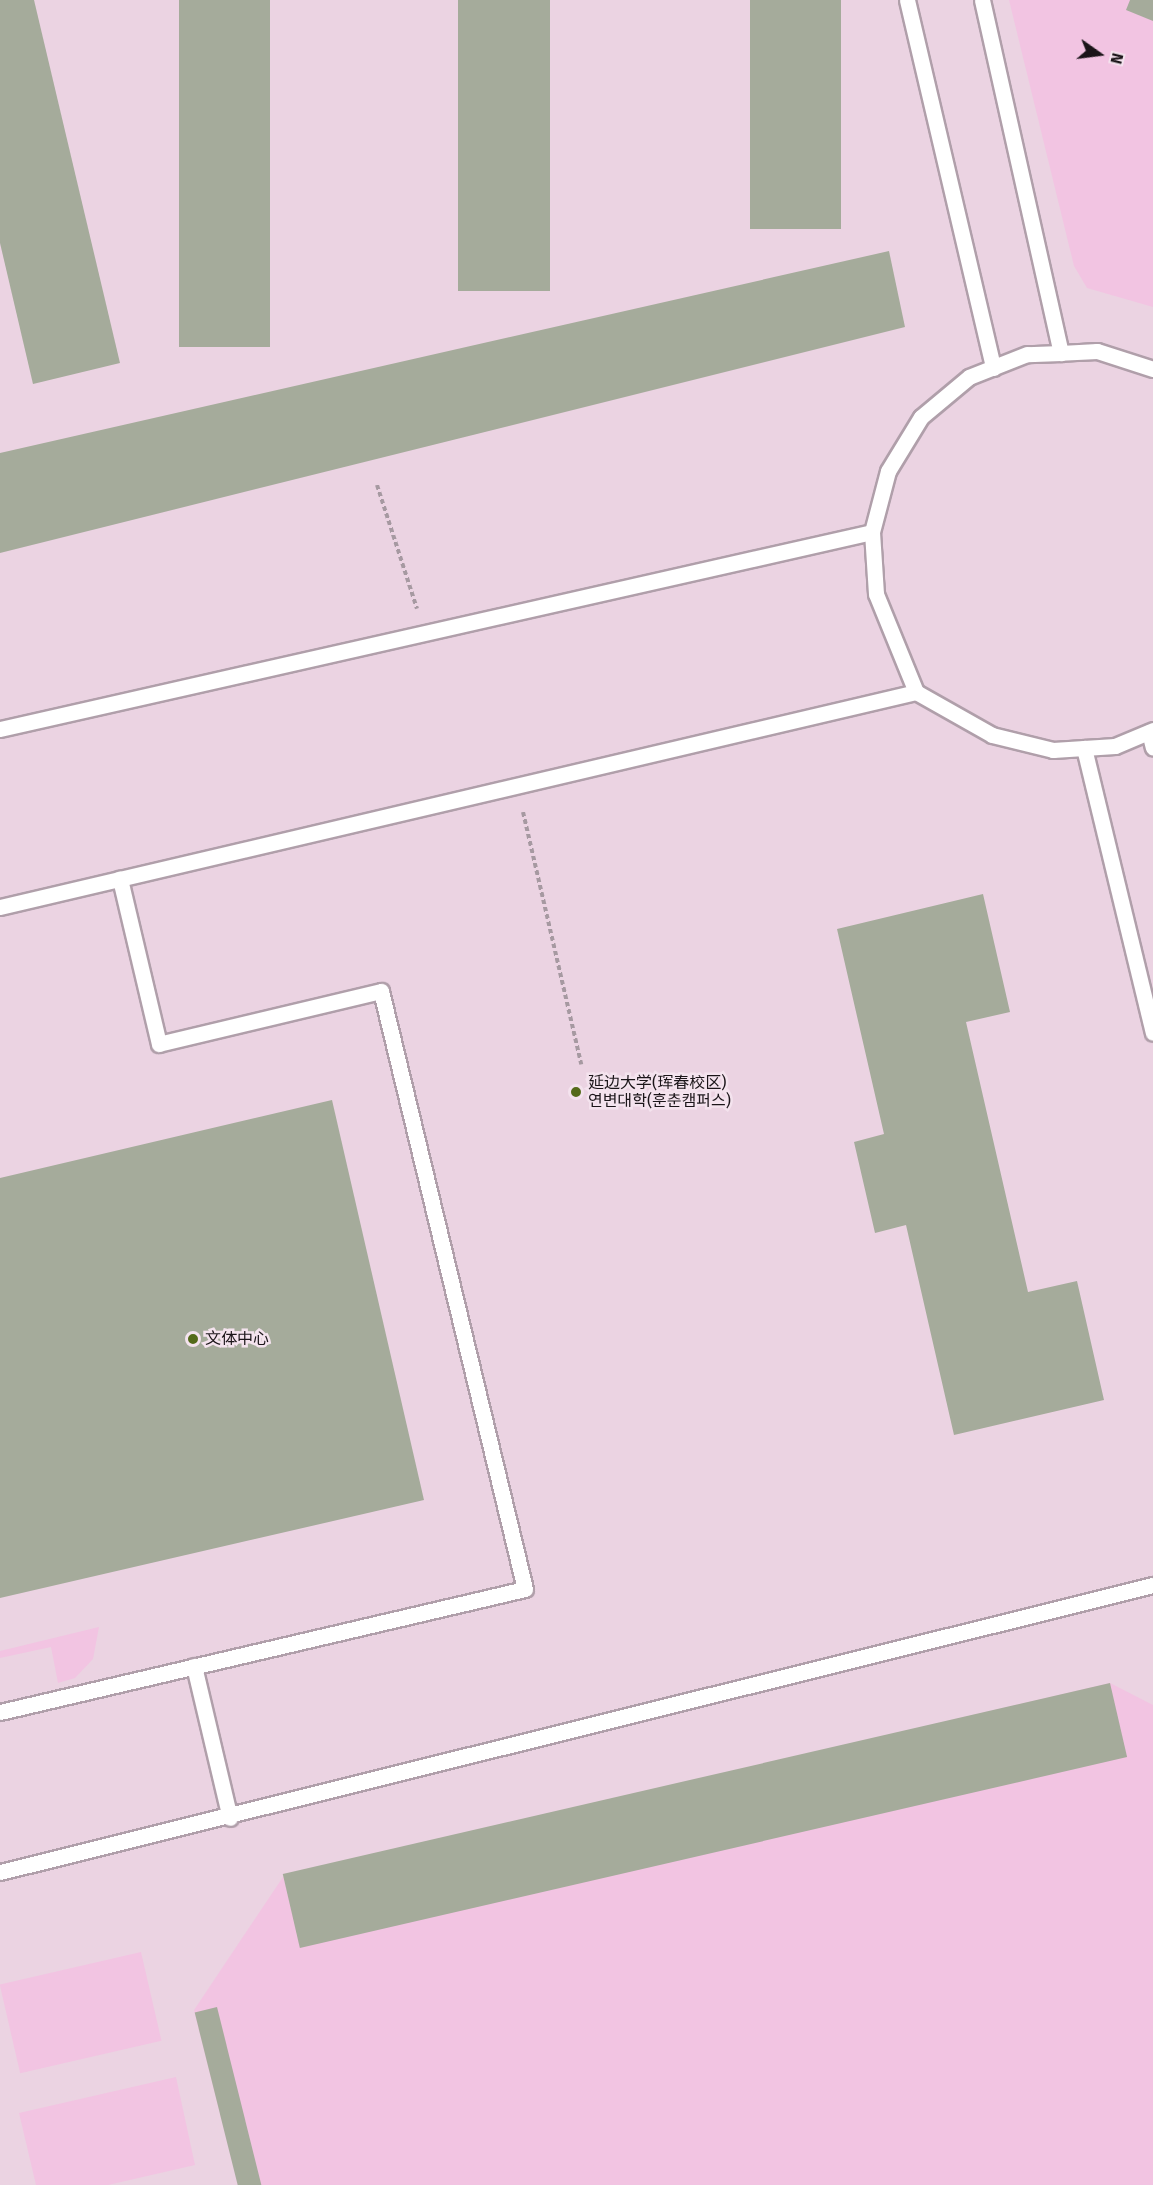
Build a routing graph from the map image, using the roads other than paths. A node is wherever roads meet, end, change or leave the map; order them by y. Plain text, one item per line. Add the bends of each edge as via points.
1 (907, 0) edge
2 (982, 0) edge
3 (1061, 353) junction
4 (993, 368) junction
5 (1153, 369) edge
6 (872, 532) junction
7 (916, 692) junction
8 (0, 729) edge
9 (1151, 731) edge
10 (1084, 748) junction
11 (1153, 748) edge
12 (120, 879) junction
13 (0, 907) edge
14 (1153, 1033) edge
15 (1153, 1585) edge
16 (194, 1666) junction
17 (0, 1712) edge
18 (230, 1818) junction
19 (0, 1872) edge

1 - 4 lane
2 - 3 lane
3 - 4 lane via 1027,354
3 - 5 lane via 1097,351
4 - 6 lane via 969,377 921,417 888,471
6 - 7 lane via 876,594
6 - 8 lane via 424,630
7 - 10 lane via 992,735 1053,750
7 - 12 lane
9 - 10 lane via 1115,746
9 - 11 lane
10 - 14 lane
12 - 13 lane
12 - 16 lane via 159,1044 381,991 525,1589
15 - 18 lane
16 - 17 lane
16 - 18 lane
18 - 19 lane

